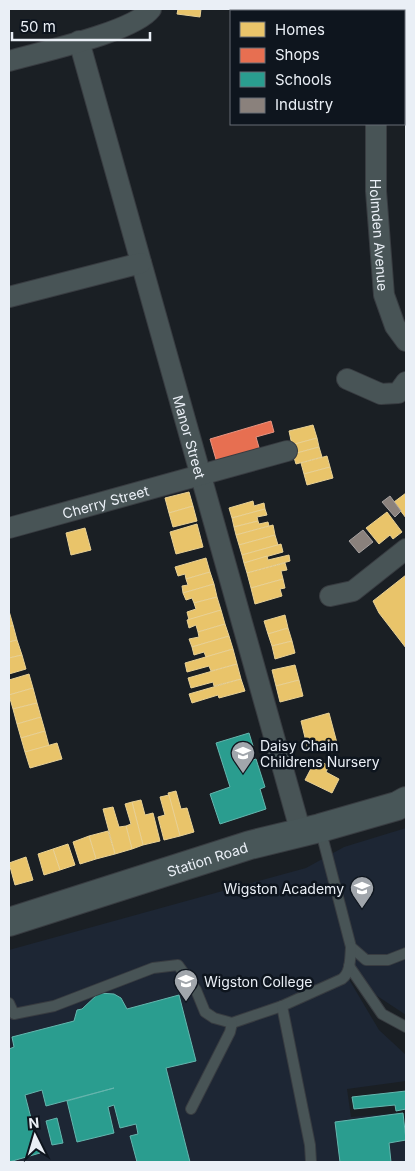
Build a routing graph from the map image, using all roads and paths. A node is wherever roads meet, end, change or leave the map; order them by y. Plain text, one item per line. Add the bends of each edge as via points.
1 (151, 9) edge
2 (79, 41) junction
3 (9, 60) edge
4 (376, 125) edge
5 (141, 263) junction
6 (9, 298) edge
7 (406, 341) edge
8 (347, 379) dead end
9 (406, 382) edge
10 (287, 451) dead end
11 (202, 474) junction
12 (9, 528) edge
13 (406, 549) edge
14 (330, 596) dead end
15 (406, 801) edge
16 (311, 831) junction
17 (9, 922) edge
18 (351, 947) junction
19 (406, 953) edge
20 (349, 966) junction
21 (9, 1003) edge
22 (282, 1006) junction
23 (12, 1014) edge
24 (232, 1023) junction
25 (406, 1028) edge
26 (191, 1109) dead end
27 (311, 1162) edge

1 - 2 street via 128,26
2 - 3 street
2 - 5 street, Manor Street
4 - 7 street, Holmden Avenue via 376,191 384,295 395,326
5 - 6 street
5 - 11 street, Manor Street
8 - 9 street via 381,394 398,393
10 - 11 street, Cherry Street
11 - 12 street, Cherry Street
11 - 16 street, Manor Street
13 - 14 street via 352,592
15 - 16 main road, Station Road
16 - 17 main road, Station Road via 250,845
16 - 18 lane
18 - 19 lane via 366,960 388,960
18 - 20 lane
20 - 22 lane via 342,979
20 - 25 lane via 382,1014
21 - 23 lane
22 - 24 lane
22 - 27 lane
23 - 24 lane via 54,1006 154,968 178,965 196,990 205,1012
24 - 26 lane

